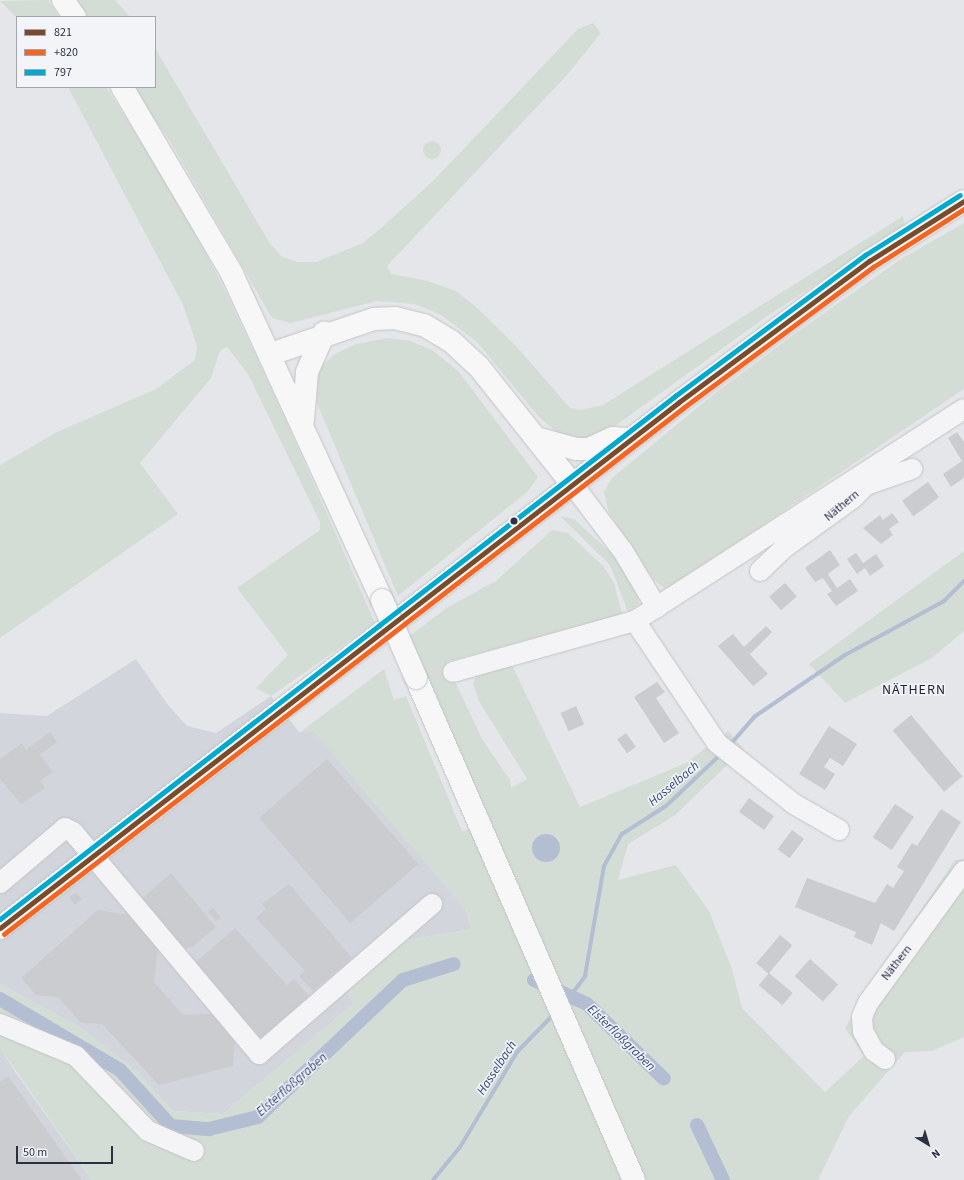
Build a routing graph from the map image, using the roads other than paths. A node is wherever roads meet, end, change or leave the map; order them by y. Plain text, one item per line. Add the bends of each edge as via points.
1 (63, 0) edge
2 (74, 16) edge
3 (123, 88) edge
4 (964, 201) edge
5 (324, 333) junction
6 (270, 354) junction
7 (964, 409) edge
8 (303, 424) junction
9 (539, 439) junction
10 (631, 439) junction
11 (912, 469) dead end
12 (864, 480) junction
13 (572, 485) junction
14 (760, 571) dead end
15 (657, 608) junction
16 (635, 621) junction
17 (453, 672) dead end
18 (839, 830) dead end
19 (94, 856) junction
20 (964, 871) edge
21 (0, 883) edge
22 (432, 904) dead end
23 (0, 928) edge
24 (0, 1024) edge
25 (884, 1059) dead end
26 (194, 1151) dead end
27 (634, 1180) edge

1 - 2 main road
3 - 6 main road via 194,205
4 - 10 main road via 869,261
5 - 6 main road
5 - 8 main road via 307,372
5 - 9 main road via 384,318 405,320 434,329 465,353
6 - 8 main road
7 - 12 street
8 - 27 main road, bridge
9 - 10 main road via 577,449 589,449 613,438
9 - 13 main road
10 - 13 main road
11 - 12 street, Näthern
12 - 14 street, Näthern
12 - 15 street
13 - 15 street via 623,551
13 - 19 main road
15 - 16 street
16 - 17 street
16 - 18 street via 717,743 731,757 794,804
19 - 21 street via 65,828
19 - 22 street via 260,1054
19 - 23 main road
20 - 25 street, Näthern via 874,993 862,1017 866,1040
24 - 26 street via 76,1056 148,1131

